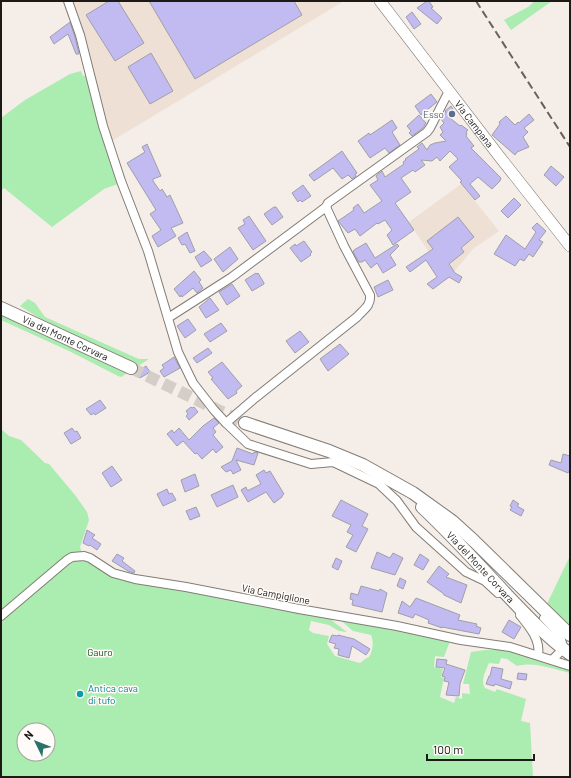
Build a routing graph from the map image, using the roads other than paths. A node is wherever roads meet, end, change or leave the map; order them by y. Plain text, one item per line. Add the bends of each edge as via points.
1 (68, 1) edge
2 (380, 1) edge
3 (449, 90) junction
4 (326, 207) junction
5 (570, 246) edge
6 (1, 308) edge
7 (168, 318) junction
8 (131, 368) tunnel mouth
9 (246, 423) tunnel mouth
10 (226, 424) junction
11 (399, 486) junction
12 (532, 597) junction
13 (1, 616) edge
14 (570, 635) edge
15 (566, 652) edge
16 (538, 655) junction
17 (552, 660) junction
18 (570, 666) edge

1 - 7 street via 80,35 103,126 148,251
2 - 3 street, Via Campana
3 - 4 street via 426,132
3 - 5 street, Via Campana
4 - 7 street via 232,277
4 - 10 street via 370,294 369,305
6 - 8 main road, Via del Monte Corvara
7 - 10 street via 178,352 193,383
9 - 11 main road, Via del Monte Corvara via 363,464
10 - 16 street via 253,446 311,464 332,462 379,484 397,501 416,527 466,572 485,581 510,604 532,631 539,645
11 - 12 main road, Via del Monte Corvara via 413,493 452,522
11 - 15 main road, Via del Monte Corvara
12 - 14 main road, Via del Monte Corvara
12 - 15 street, Via del Monte Corvara via 536,609 557,631
13 - 16 street, Via Campiglione via 67,560 84,556 113,573 135,579 510,647
15 - 17 street
16 - 17 street, Via Campiglione
17 - 18 street, Via Campiglione

